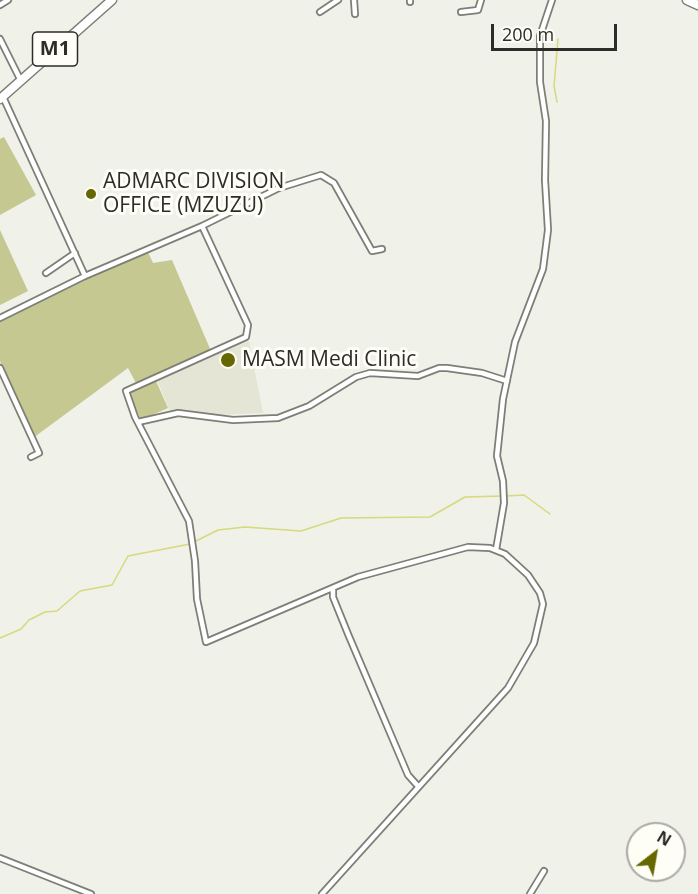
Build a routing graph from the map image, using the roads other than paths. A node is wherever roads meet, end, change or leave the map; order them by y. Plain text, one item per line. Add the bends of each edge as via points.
1 (8, 0) edge
2 (112, 0) edge
3 (338, 0) edge
4 (354, 0) edge
5 (481, 0) edge
6 (552, 0) edge
7 (687, 0) edge
8 (0, 5) edge
9 (698, 5) edge
10 (320, 12) dead end
11 (461, 12) dead end
12 (355, 14) dead end
13 (0, 39) edge
14 (21, 81) junction
15 (1, 98) edge
16 (202, 226) junction
17 (382, 249) dead end
18 (75, 253) junction
19 (46, 273) dead end
20 (85, 276) junction
21 (0, 318) edge
22 (0, 368) edge
23 (507, 381) junction
24 (138, 422) junction
25 (31, 457) dead end
26 (496, 549) junction
27 (333, 588) junction
28 (417, 785) junction
29 (0, 858) edge
30 (544, 871) dead end
31 (91, 894) edge
32 (322, 894) edge
33 (530, 894) edge

1 - 8 street
2 - 14 highway, M1
3 - 10 street
4 - 12 street
5 - 11 street via 478,10
6 - 23 street via 540,36 548,230 543,270 515,342
7 - 9 highway
13 - 14 street
14 - 15 highway, M1
15 - 18 street
16 - 17 street via 279,188 321,175 334,183 372,251
16 - 20 street
16 - 24 street via 248,325 247,335 241,342 126,391
18 - 19 street
18 - 20 street
20 - 21 street
22 - 25 street via 39,453
23 - 24 street via 447,368 418,376 370,372 309,406 278,418 233,420 178,413
23 - 26 street via 497,447 504,503
24 - 27 street via 189,521 206,642
26 - 27 street via 468,547
26 - 28 street via 528,575 542,598 534,643 506,690
27 - 28 street via 333,597 408,775
28 - 32 street
29 - 31 street
30 - 33 street

